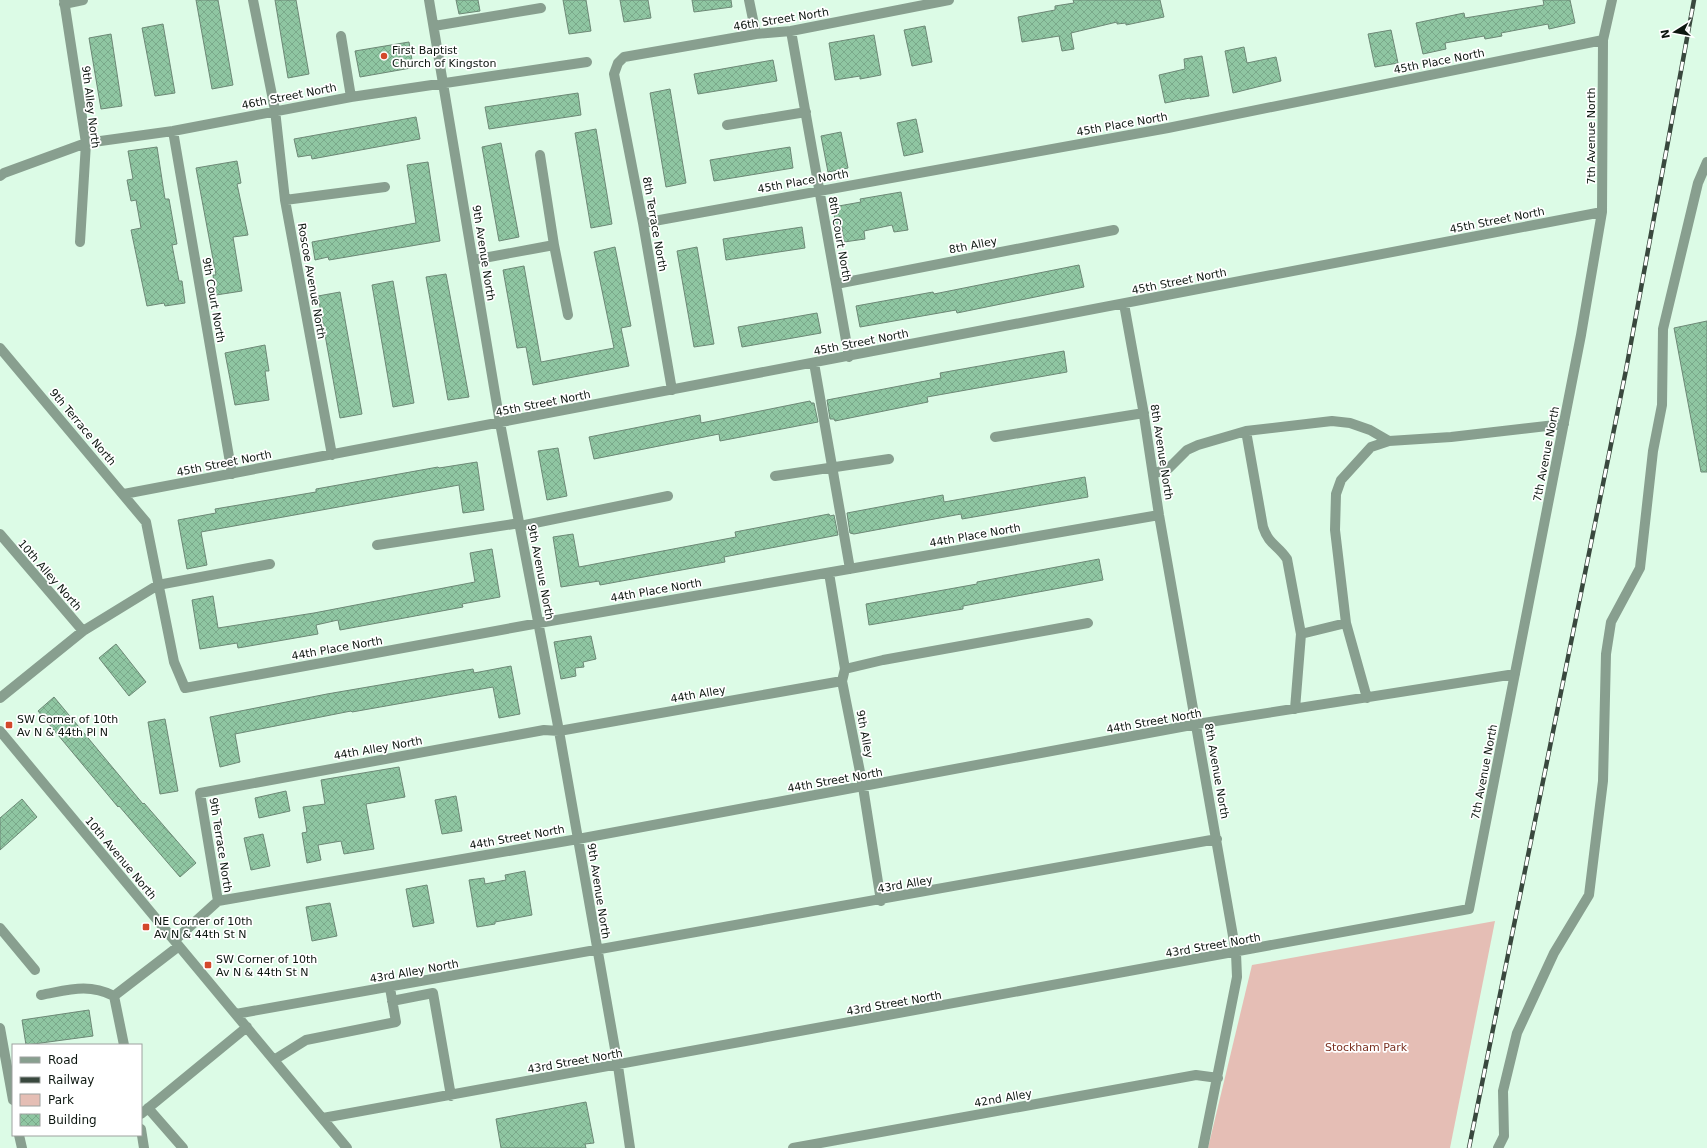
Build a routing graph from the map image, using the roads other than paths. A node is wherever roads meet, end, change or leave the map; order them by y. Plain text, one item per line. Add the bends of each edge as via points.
1 (83, 0) edge
2 (253, 0) edge
3 (429, 0) edge
4 (749, 0) edge
5 (949, 0) edge
6 (1612, 0) edge
7 (64, 2) edge
8 (541, 8) dead end
9 (434, 26) junction
10 (791, 31) junction
11 (756, 34) junction
12 (341, 36) dead end
13 (1603, 40) junction
14 (587, 62) dead end
15 (618, 63) joint
16 (444, 84) junction
17 (351, 97) junction
18 (275, 110) junction
19 (806, 112) junction
20 (727, 125) dead end
21 (173, 131) junction
22 (86, 144) junction
23 (540, 154) dead end
24 (1707, 162) edge
25 (0, 176) edge
26 (385, 187) dead end
27 (819, 190) junction
28 (286, 200) junction
29 (1602, 212) junction
30 (643, 222) junction
31 (1114, 230) dead end
32 (80, 242) dead end
33 (554, 245) junction
34 (473, 260) junction
35 (836, 284) junction
36 (1124, 304) junction
37 (568, 315) dead end
38 (0, 348) edge
39 (849, 357) junction
40 (814, 363) junction
41 (672, 390) junction
42 (1144, 413) junction
43 (500, 423) junction
44 (1564, 424) junction
45 (1246, 431) junction
46 (995, 437) dead end
47 (1389, 441) junction
48 (332, 455) junction
49 (889, 459) dead end
50 (832, 468) junction
51 (232, 474) junction
52 (1153, 474) junction
53 (775, 476) dead end
54 (124, 494) junction
55 (668, 496) dead end
56 (1159, 515) junction
57 (520, 524) junction
58 (0, 534) edge
59 (377, 545) dead end
60 (270, 564) dead end
61 (850, 569) junction
62 (829, 573) junction
63 (158, 585) junction
64 (539, 623) junction
65 (1088, 623) dead end
66 (1346, 623) junction
67 (83, 631) junction
68 (1301, 634) junction
69 (845, 669) junction
70 (1515, 674) junction
71 (842, 681) junction
72 (0, 698) edge
73 (1367, 698) junction
74 (1295, 709) junction
75 (1197, 724) junction
76 (0, 731) edge
77 (559, 731) junction
78 (863, 787) junction
79 (200, 793) joint
80 (578, 839) junction
81 (1217, 839) junction
82 (218, 900) junction
83 (882, 900) junction
84 (1469, 909) joint
85 (0, 928) edge
86 (177, 943) junction
87 (597, 950) junction
88 (1236, 953) junction
89 (35, 970) dead end
90 (390, 988) junction
91 (41, 994) dead end
92 (114, 996) junction
93 (392, 1001) junction
94 (236, 1014) junction
95 (247, 1027) junction
96 (0, 1028) edge
97 (124, 1044) edge
98 (274, 1060) junction
99 (618, 1066) junction
100 (1218, 1078) junction
101 (12, 1094) edge
102 (450, 1096) junction
103 (144, 1111) edge
104 (323, 1118) junction
105 (142, 1135) edge
106 (19, 1136) edge
107 (22, 1148) edge
108 (144, 1148) edge
109 (183, 1148) edge
110 (347, 1148) edge
111 (630, 1148) edge
112 (793, 1148) edge
113 (1203, 1148) edge
114 (1498, 1148) edge

1 - 7 street
2 - 18 street, Roscoe Avenue North
3 - 9 street, 9th Avenue North
4 - 11 street
5 - 10 street, 46th Street North
6 - 13 street, 7th Avenue North
7 - 22 street, 9th Alley North
8 - 9 street
9 - 16 street, 9th Avenue North
10 - 11 street, 46th Street North
10 - 19 street, 8th Court North
11 - 15 street, 46th Street North via 624,57
12 - 17 street
13 - 27 street, 45th Place North via 1168,128
13 - 29 street, 7th Avenue North
14 - 16 street, 46th Street North
15 - 30 street, 8th Terrace North via 614,74
16 - 17 street, 46th Street North
16 - 34 street, 9th Avenue North
17 - 18 street, 46th Street North
18 - 21 street, 46th Street North
18 - 28 street, Roscoe Avenue North
19 - 20 street
19 - 27 street, 8th Court North
21 - 22 street, 46th Street North
21 - 51 street, 9th Court North
22 - 25 street, 46th Street North
22 - 32 street, 9th Alley North
23 - 33 street
24 - 114 street via 1698,183 1663,329 1662,405 1653,451 1640,568 1611,622 1606,654 1603,781 1589,895 1554,953 1517,1033 1503,1091 1504,1136
26 - 28 street
27 - 30 street, 45th Place North
27 - 35 street, 8th Court North
28 - 48 street, Roscoe Avenue North
29 - 36 street, 45th Street North
29 - 44 street, 7th Avenue North
30 - 41 street, 8th Terrace North
31 - 35 street, 8th Alley
33 - 34 street
33 - 37 street
34 - 43 street, 9th Avenue North
35 - 39 street, 8th Court North
36 - 39 street, 45th Street North
36 - 42 street, 8th Avenue North
38 - 54 street, 9th Terrace North
39 - 40 street, 45th Street North
40 - 41 street, 45th Street North
40 - 50 street
41 - 43 street, 45th Street North
42 - 46 street
42 - 52 street, 8th Avenue North
43 - 48 street, 45th Street North
43 - 57 street, 9th Avenue North
44 - 47 street via 1451,437
44 - 70 street, 7th Avenue North
45 - 47 street via 1332,421 1356,425
45 - 52 street via 1193,447 1169,468
45 - 68 street via 1263,527 1273,546 1282,551 1287,559
47 - 66 street via 1371,447 1341,480 1336,494 1335,530
48 - 51 street, 45th Street North
49 - 50 street
50 - 53 street
50 - 61 street
51 - 54 street, 45th Street North
52 - 56 street, 8th Avenue North
54 - 63 street, 9th Terrace North via 146,522
55 - 57 street
56 - 61 street, 44th Place North
56 - 75 street, 8th Avenue North
57 - 59 street
57 - 64 street, 9th Avenue North
58 - 67 street, 10th Alley North
60 - 63 street
61 - 62 street, 44th Place North
62 - 64 street, 44th Place North
62 - 69 street, 9th Alley
63 - 64 street, 44th Place North via 174,662 185,688
63 - 67 street
64 - 77 street, 9th Avenue North
65 - 69 street
66 - 68 street
66 - 73 street
67 - 72 street
68 - 74 street
69 - 71 street, 9th Alley
70 - 73 street, 44th Street North
70 - 84 street, 7th Avenue North
71 - 77 street, 44th Alley
71 - 78 street, 9th Alley
73 - 74 street, 44th Street North
74 - 75 street, 44th Street North
75 - 78 street, 44th Street North
75 - 81 street, 8th Avenue North
76 - 86 street, 10th Avenue North
77 - 79 street, 44th Alley North via 544,730
77 - 80 street, 9th Avenue North
78 - 80 street, 44th Street North
78 - 83 street, 9th Alley
79 - 82 street, 9th Terrace North
80 - 82 street, 44th Street North
80 - 87 street, 9th Avenue North
81 - 83 street, 43rd Alley
81 - 88 street, 8th Avenue North
82 - 86 street
83 - 87 street, 43rd Alley
84 - 88 street, 43rd Street North
85 - 89 street
86 - 92 street
86 - 94 street, 10th Avenue North
87 - 90 street, 43rd Alley North
87 - 99 street, 9th Avenue North
88 - 99 street, 43rd Street North
88 - 100 street, 8th Avenue North via 1237,977
90 - 93 street
90 - 94 street, 43rd Alley North
91 - 92 street via 89,987
92 - 97 street
93 - 98 street via 396,1022 306,1040
93 - 102 street via 433,993
94 - 95 street, 10th Avenue North
95 - 98 street, 10th Avenue North
95 - 103 street
96 - 101 street
98 - 104 street, 10th Avenue North
99 - 102 street, 43rd Street North
99 - 111 street, 9th Avenue North
100 - 112 street, 42nd Alley via 1196,1075
100 - 113 street, 8th Avenue North
102 - 104 street, 43rd Street North
103 - 109 street
104 - 110 street, 10th Avenue North
105 - 108 street
106 - 107 street

